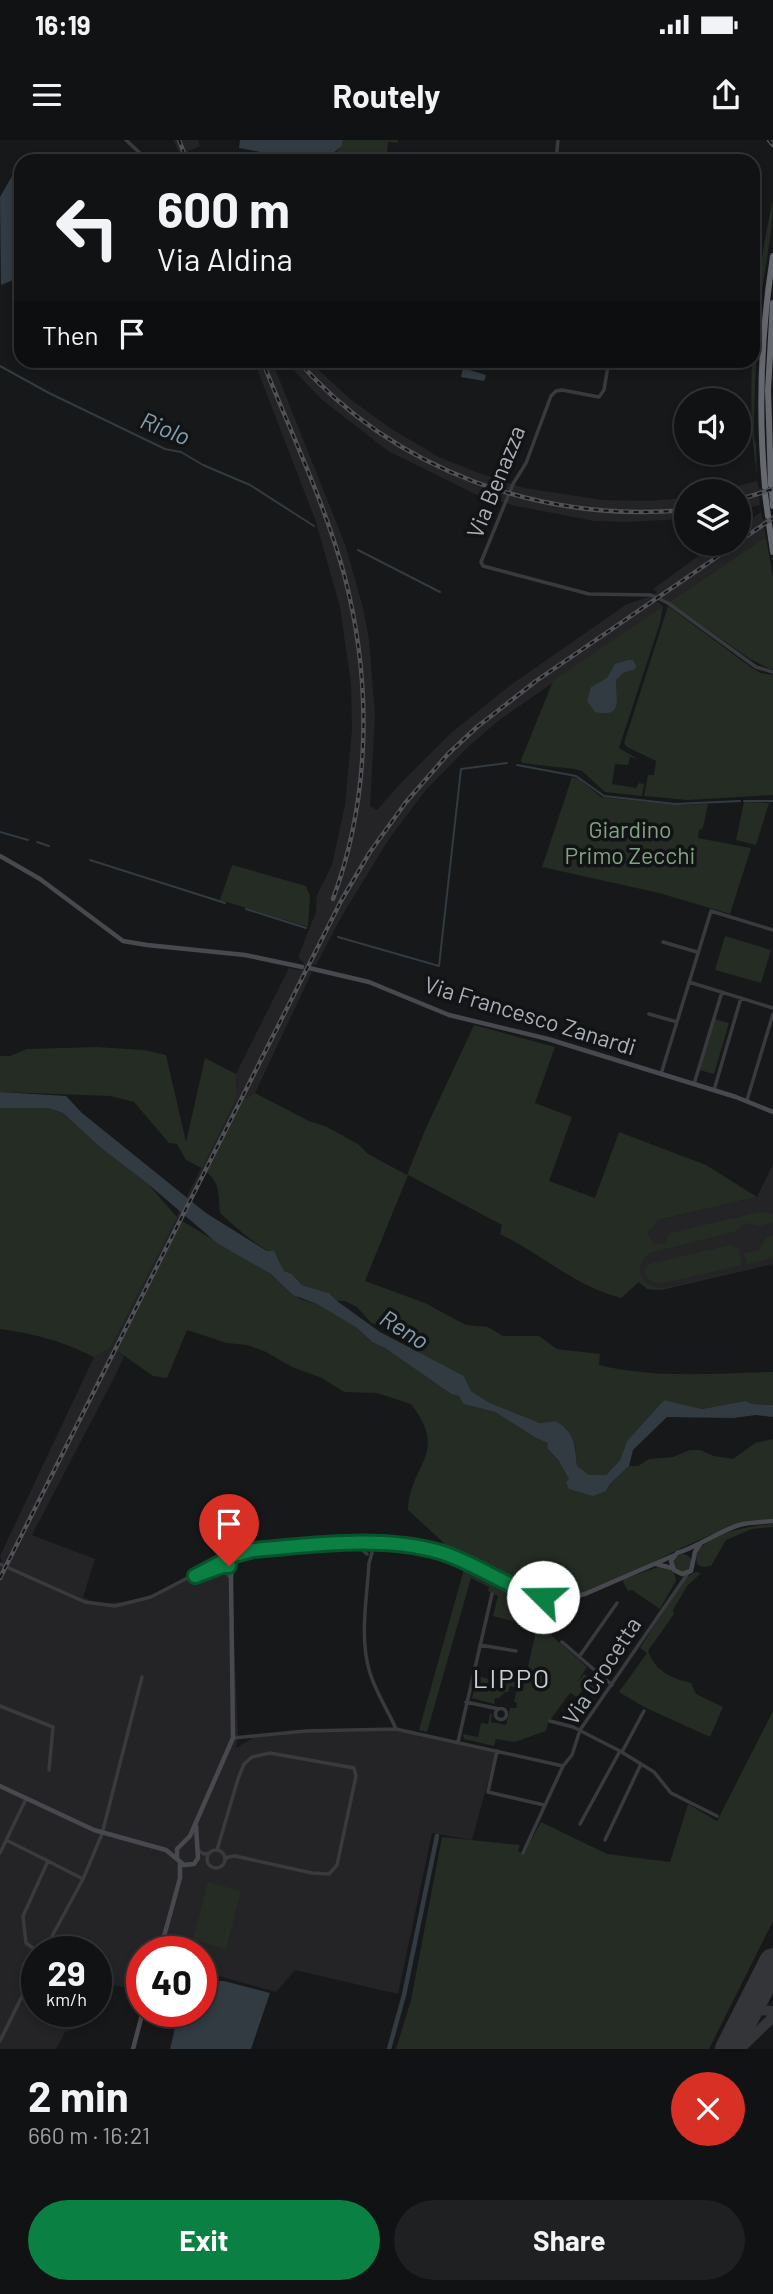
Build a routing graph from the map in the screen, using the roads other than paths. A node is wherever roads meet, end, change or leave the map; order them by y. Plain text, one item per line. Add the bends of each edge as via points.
1 (126, 140) edge
2 (141, 154) edge
3 (773, 256) edge
4 (773, 303) edge
5 (608, 368) edge
6 (768, 489) edge
7 (773, 506) edge
8 (773, 552) edge
9 (773, 672) edge
10 (0, 856) edge
11 (773, 930) edge
12 (663, 942) dead end
13 (698, 953) junction
14 (302, 967) dead end
15 (309, 968) dead end
16 (689, 982) junction
17 (722, 992) junction
18 (741, 998) junction
19 (773, 1008) edge
20 (649, 1014) dead end
21 (773, 1014) edge
22 (677, 1022) junction
23 (661, 1074) junction
24 (694, 1084) junction
25 (714, 1090) junction
26 (747, 1100) junction
27 (773, 1112) edge
28 (773, 1521) edge
29 (701, 1543) junction
30 (369, 1544) junction
31 (335, 1545) junction
32 (389, 1545) junction
33 (253, 1550) junction
34 (685, 1551) junction
35 (370, 1553) junction
36 (675, 1555) junction
37 (694, 1559) junction
38 (0, 1564) edge
39 (232, 1567) junction
40 (216, 1568) junction
41 (642, 1569) junction
42 (673, 1569) junction
43 (688, 1573) junction
44 (195, 1576) junction
45 (231, 1578) junction
46 (678, 1587) junction
47 (492, 1594) dead end
48 (617, 1602) dead end
49 (562, 1642) dead end
50 (480, 1645) junction
51 (516, 1651) dead end
52 (579, 1657) junction
53 (142, 1676) dead end
54 (612, 1685) junction
55 (466, 1702) junction
56 (0, 1706) edge
57 (499, 1709) dead end
58 (644, 1711) dead end
59 (550, 1721) dead end
60 (396, 1729) junction
61 (580, 1730) junction
62 (233, 1738) junction
63 (458, 1742) junction
64 (497, 1751) junction
65 (621, 1752) junction
66 (641, 1764) junction
67 (564, 1766) junction
68 (50, 1770) dead end
69 (0, 1786) edge
70 (26, 1799) junction
71 (545, 1805) junction
72 (718, 1816) dead end
73 (198, 1819) junction
74 (580, 1824) dead end
75 (102, 1834) junction
76 (6, 1840) junction
77 (605, 1840) dead end
78 (181, 1844) junction
79 (163, 1849) junction
80 (198, 1849) junction
81 (217, 1850) junction
82 (0, 1853) edge
83 (210, 1853) junction
84 (523, 1853) dead end
85 (198, 1858) junction
86 (178, 1860) junction
87 (225, 1860) junction
88 (48, 1861) junction
89 (208, 1861) junction
90 (191, 1865) junction
91 (180, 1878) junction
92 (83, 1879) junction
93 (25, 1936) edge
94 (52, 1936) edge
95 (164, 1936) edge
96 (21, 1998) edge
97 (139, 2027) edge
98 (0, 2041) edge
99 (133, 2049) edge

1 - 2 street
3 - 6 highway via 762,352 761,413
4 - 6 highway
5 - 9 street, Via Benazza via 599,397 562,390 551,396 483,566 589,594 650,595 756,667
6 - 7 highway
6 - 8 highway
10 - 14 street via 40,879 123,941 245,955
11 - 13 street, Via Francesco Zanardi via 711,911
12 - 13 street
13 - 16 street, Via Francesco Zanardi
15 - 23 street, Via Francesco Zanardi via 386,987 449,1015
16 - 17 street
16 - 22 street, Via Francesco Zanardi
17 - 18 street
17 - 24 street
18 - 19 street
18 - 25 street
20 - 22 street, Via Francesco Zanardi
21 - 26 street
22 - 23 street, Via Francesco Zanardi
23 - 24 street, Via Francesco Zanardi
24 - 25 street, Via Francesco Zanardi
25 - 26 street, Via Francesco Zanardi
26 - 27 street, Via Francesco Zanardi
28 - 29 street via 740,1525
29 - 34 street
29 - 37 street
30 - 31 street
30 - 32 street
30 - 35 street
31 - 33 street
31 - 35 street
32 - 35 street
32 - 41 street via 440,1552 551,1598 585,1594
33 - 39 street via 239,1556
33 - 44 street
34 - 36 street
34 - 37 street
35 - 60 street via 366,1660
36 - 41 street
36 - 42 street
37 - 43 street
38 - 44 street via 85,1602 115,1605 151,1597
39 - 40 street
39 - 45 street
40 - 44 street
40 - 45 street
41 - 42 street via 660,1564
42 - 43 street
42 - 46 street
43 - 46 street, Via Crocetta
45 - 62 street
46 - 54 street, Via Crocetta
47 - 50 street
48 - 52 street
49 - 52 street
50 - 51 street
50 - 55 street
52 - 54 street
53 - 75 street
54 - 61 street, Via Crocetta
55 - 57 street
55 - 63 street
56 - 68 street via 53,1727
58 - 65 street
59 - 61 street
60 - 62 street
60 - 63 street
61 - 65 street
61 - 67 street, Via Crocetta
62 - 73 street
63 - 64 street
64 - 67 street
64 - 71 street via 488,1792
65 - 66 street
65 - 74 street
66 - 72 street via 671,1793
66 - 77 street
67 - 71 street, Via Crocetta
69 - 70 street
70 - 75 street
70 - 76 street
71 - 84 street, Via Crocetta
73 - 78 street
73 - 80 street
75 - 79 street
75 - 92 street
76 - 82 street
76 - 88 street
78 - 79 street
78 - 80 street via 190,1842
78 - 86 street
79 - 86 street
80 - 83 street
80 - 85 street
81 - 83 street
81 - 87 street
81 - 87 street via 244,1764 252,1757 270,1753 354,1768 337,1865 329,1874 234,1856
83 - 89 street
85 - 89 street
85 - 90 street
86 - 90 street
86 - 91 street
87 - 89 street via 216,1868
88 - 92 street
88 - 93 street via 23,1916
90 - 91 street
91 - 95 street
92 - 94 street
96 - 98 street
97 - 99 street

